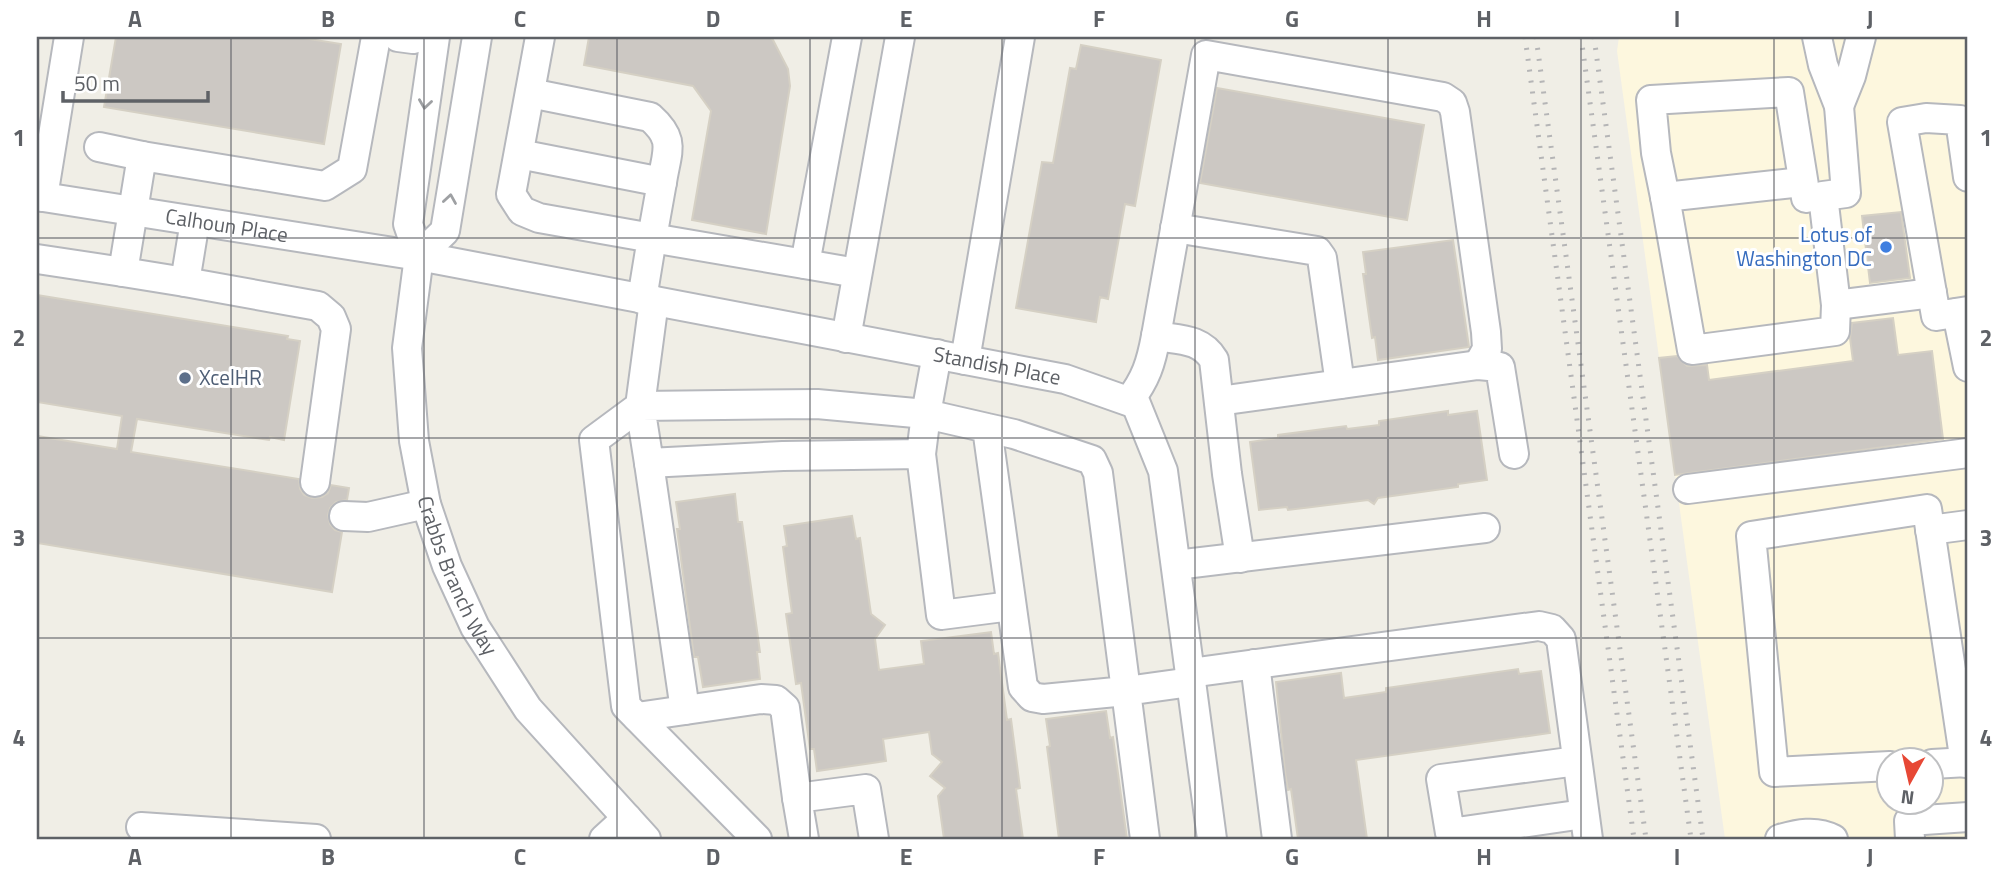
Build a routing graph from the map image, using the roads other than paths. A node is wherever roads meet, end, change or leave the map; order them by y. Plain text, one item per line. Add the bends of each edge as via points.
1 (69, 37) edge
2 (376, 37) edge
3 (398, 37) edge
4 (420, 37) edge
5 (435, 37) edge
6 (477, 37) edge
7 (540, 37) edge
8 (847, 37) edge
9 (900, 37) edge
10 (1020, 37) edge
11 (1817, 37) edge
12 (1861, 37) edge
13 (1207, 46) edge
14 (530, 93) junction
15 (1839, 106) junction
16 (1964, 120) edge
17 (99, 147) dead end
18 (519, 154) junction
19 (142, 156) junction
20 (1968, 177) edge
21 (662, 181) junction
22 (1812, 189) junction
23 (40, 196) edge
24 (1665, 197) junction
25 (132, 211) junction
26 (195, 221) junction
27 (1175, 228) junction
28 (652, 238) junction
29 (419, 256) junction
30 (37, 259) edge
31 (805, 264) junction
32 (123, 272) junction
33 (857, 272) junction
34 (186, 282) junction
35 (1932, 293) junction
36 (648, 300) junction
37 (1836, 305) junction
38 (1963, 312) edge
39 (1156, 335) junction
40 (846, 338) junction
41 (937, 354) junction
42 (965, 360) junction
43 (1478, 365) junction
44 (1968, 367) edge
45 (1340, 384) junction
46 (1129, 401) junction
47 (1219, 401) junction
48 (640, 406) junction
49 (926, 414) junction
50 (986, 428) junction
51 (1968, 453) edge
52 (921, 454) junction
53 (1514, 454) dead end
54 (649, 463) junction
55 (315, 482) dead end
56 (1688, 489) dead end
57 (426, 504) junction
58 (344, 516) dead end
59 (1968, 525) edge
60 (1485, 528) dead end
61 (1930, 530) junction
62 (1240, 558) junction
63 (1176, 565) junction
64 (1012, 606) junction
65 (1255, 664) junction
66 (1190, 677) junction
67 (1126, 691) junction
68 (685, 710) junction
69 (637, 717) junction
70 (1577, 761) junction
71 (1967, 762) edge
72 (1946, 763) edge
73 (1876, 767) edge
74 (797, 797) junction
75 (1968, 817) edge
76 (626, 818) junction
77 (141, 827) dead end
78 (1586, 827) edge
79 (316, 839) edge
80 (604, 839) edge
81 (646, 839) edge
82 (757, 839) edge
83 (804, 839) edge
84 (874, 839) edge
85 (1145, 839) edge
86 (1212, 839) edge
87 (1276, 839) edge
88 (1780, 839) edge
89 (1833, 839) edge
90 (1910, 839) edge

1 - 23 street
2 - 19 street via 352,169 325,186
3 - 4 street
5 -> 29 street, Crabbs Branch Way via 408,224
29 -> 6 street via 445,231
7 - 14 street
8 - 31 street
9 - 33 street
10 - 42 street
11 - 15 street
12 - 15 street
13 - 27 street
13 - 43 street via 1443,97 1452,103 1486,332 1487,349
14 - 18 street
14 - 21 street via 650,117 664,129 669,143
15 - 22 street via 1846,193
16 - 20 street
16 - 35 street via 1902,122
17 - 19 street
18 - 21 street
18 - 28 street via 511,194 522,211
19 - 25 street
21 - 28 street
22 - 24 street
22 - 24 street via 1789,92 1651,100
22 - 37 street
23 - 25 street, Calhoun Place
24 - 37 street via 1692,350 1835,331
25 - 26 street, Calhoun Place
25 - 32 street
26 - 29 street, Calhoun Place
26 - 34 street
27 - 39 street
27 - 45 street via 1317,251 1322,258
28 - 31 street
28 - 36 street
29 - 36 street, Standish Place
29 - 57 street, Crabbs Branch Way via 407,348 414,441
30 - 32 street
31 - 33 street
32 - 34 street
33 - 40 street
34 - 55 street via 318,306 331,317 336,329
35 - 37 street
35 - 38 street via 1936,316
36 - 40 street, Standish Place
36 - 48 street
38 - 44 street
39 - 46 street via 1150,365
39 - 47 street via 1207,349 1214,360
40 - 41 street, Standish Place
41 - 42 street, Standish Place
41 - 49 street
42 - 46 street, Standish Place via 1065,379
43 - 45 street
43 - 53 street via 1500,366
45 - 47 street
46 - 63 street via 1136,404 1163,471
47 - 62 street
48 - 49 street via 817,404
48 - 54 street
48 - 69 street via 594,440 626,706
49 - 50 street
49 - 52 street
50 - 64 street
50 - 67 street via 1092,460 1098,473
51 - 56 street
52 - 54 street
52 - 64 street via 941,615
54 - 68 street
57 - 58 street via 368,517
57 - 76 street, Crabbs Branch Way via 475,627 528,709
59 - 61 street
60 - 62 street
61 - 71 street
61 - 73 street via 1927,509 1751,536 1774,772
62 - 63 street
63 - 66 street
64 - 67 street via 1023,687 1032,697
65 - 66 street
65 - 70 street via 1539,626 1552,629 1561,639
65 - 87 street
66 - 67 street
66 - 86 street
67 - 85 street
68 - 69 street
68 - 74 street via 776,699 785,708
69 - 82 street
70 - 78 street
70 - 78 street via 1441,779 1450,833
71 - 72 street
74 - 83 street
74 - 84 street via 866,789
75 - 90 street via 1909,821
76 - 80 street
76 - 81 street, Crabbs Branch Way
77 - 79 street
88 - 89 street via 1801,833

